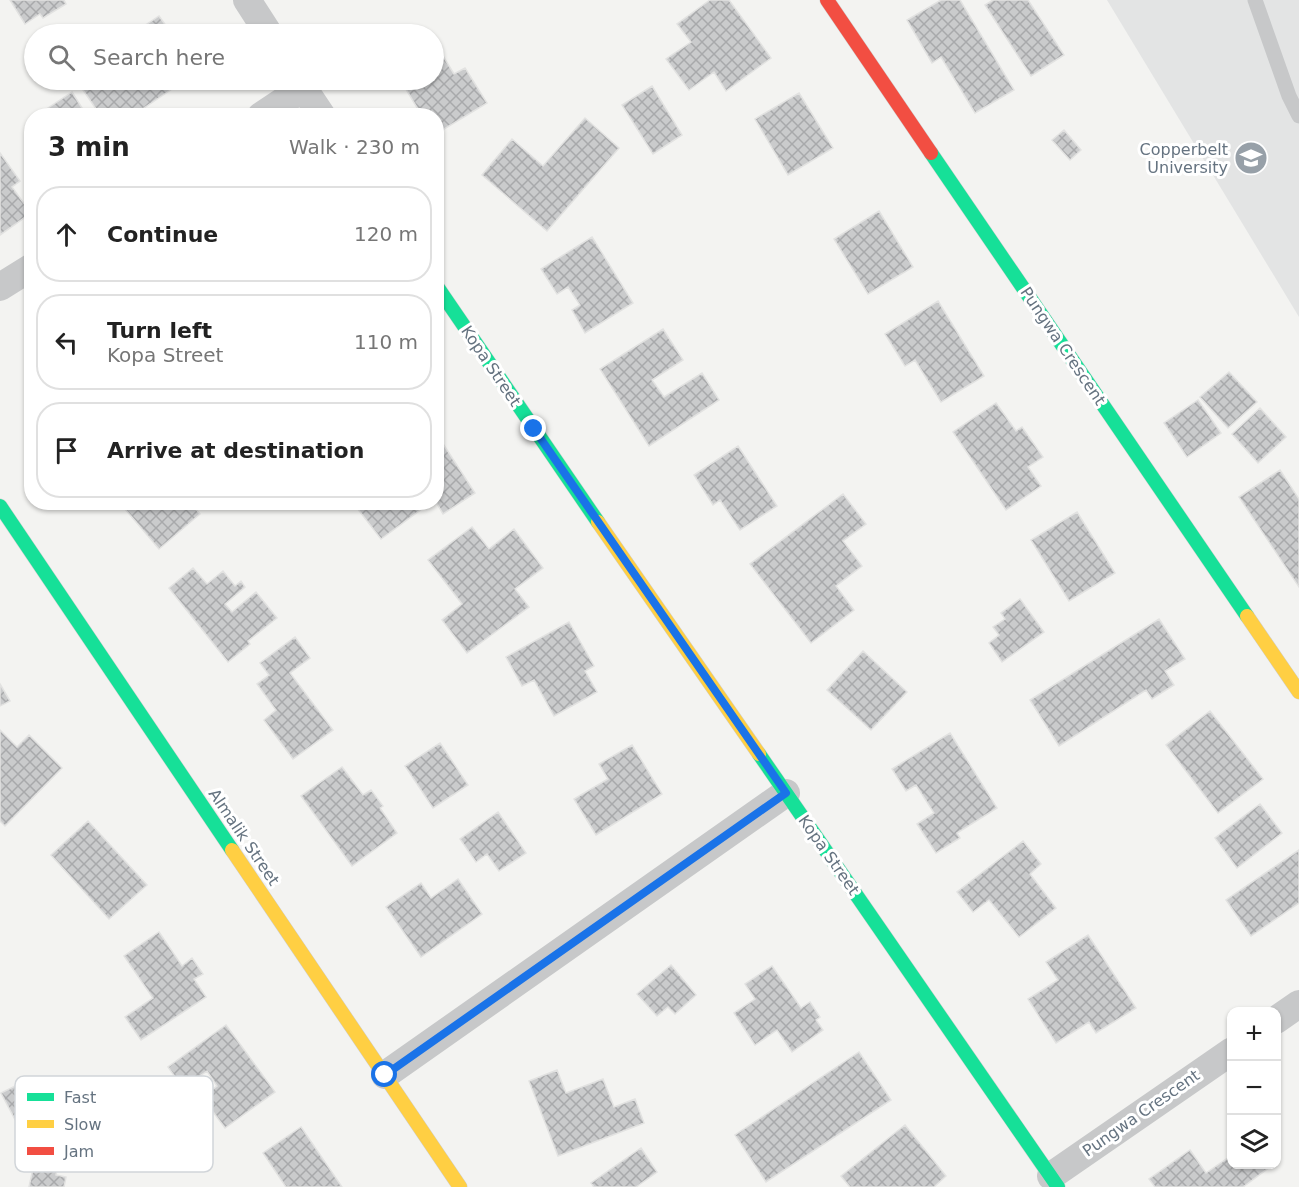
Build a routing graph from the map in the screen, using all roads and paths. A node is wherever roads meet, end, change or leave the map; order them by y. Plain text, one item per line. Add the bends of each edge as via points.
1 (247, 0) edge
2 (827, 0) edge
3 (1255, 0) edge
4 (263, 24) edge
5 (294, 90) edge
6 (305, 90) edge
7 (271, 108) edge
8 (317, 108) edge
9 (1299, 116) edge
10 (24, 272) edge
11 (0, 287) edge
12 (444, 297) edge
13 (0, 506) edge
14 (1299, 692) edge
15 (786, 793) junction
16 (1299, 1004) edge
17 (1281, 1017) edge
18 (1227, 1055) edge
19 (385, 1075) junction
20 (1055, 1181) edge
21 (460, 1187) edge

1 - 4 street
2 - 14 street, Pungwa Crescent
3 - 9 lane
5 - 7 street
6 - 8 street
10 - 11 street
12 - 15 street, Kopa Street
13 - 19 street, Almalik Street
15 - 19 street
15 - 20 street, Kopa Street
16 - 17 street
18 - 20 street, Pungwa Crescent
19 - 21 street, Almalik Street

